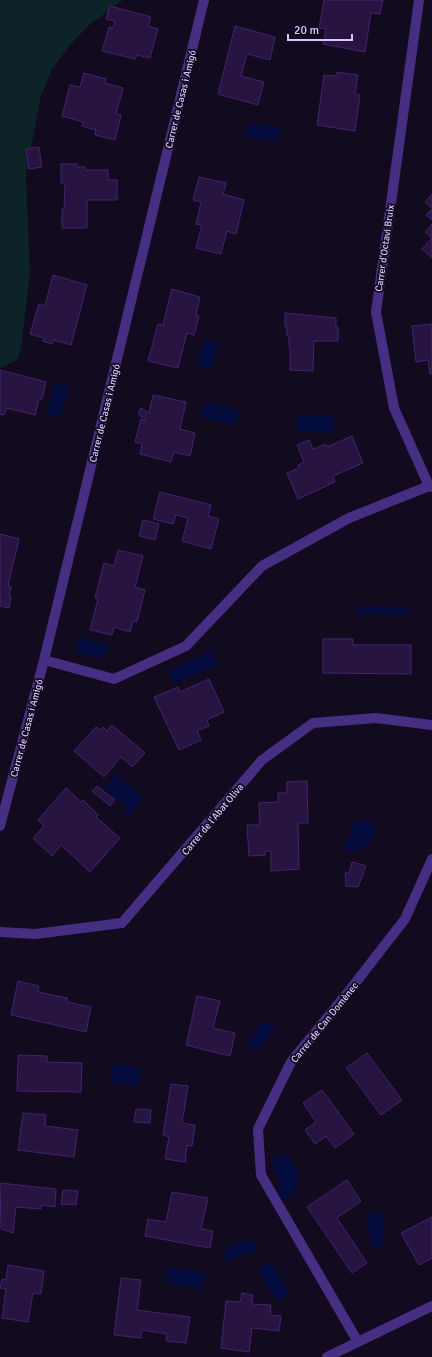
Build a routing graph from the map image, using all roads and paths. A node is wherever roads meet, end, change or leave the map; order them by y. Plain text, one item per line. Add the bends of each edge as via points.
1 (204, 0) edge
2 (419, 0) edge
3 (431, 486) edge
4 (44, 660) junction
5 (432, 725) edge
6 (0, 826) edge
7 (432, 859) edge
8 (0, 932) edge
9 (432, 1306) edge
10 (358, 1342) junction
11 (327, 1357) edge

1 - 4 street, Carrer de Casas i Amigó
2 - 3 street, Carrer d'Octavi Bruix via 376,312 394,408
3 - 4 street via 349,518 262,566 186,646 114,679
4 - 6 street, Carrer de Casas i Amigó
5 - 8 street, Carrer de l'Abat Oliva via 376,718 313,723 262,760 122,923 35,934
7 - 10 street, Carrer de Can Domènec via 405,919 291,1062 258,1129 261,1175
9 - 10 street
10 - 11 street

